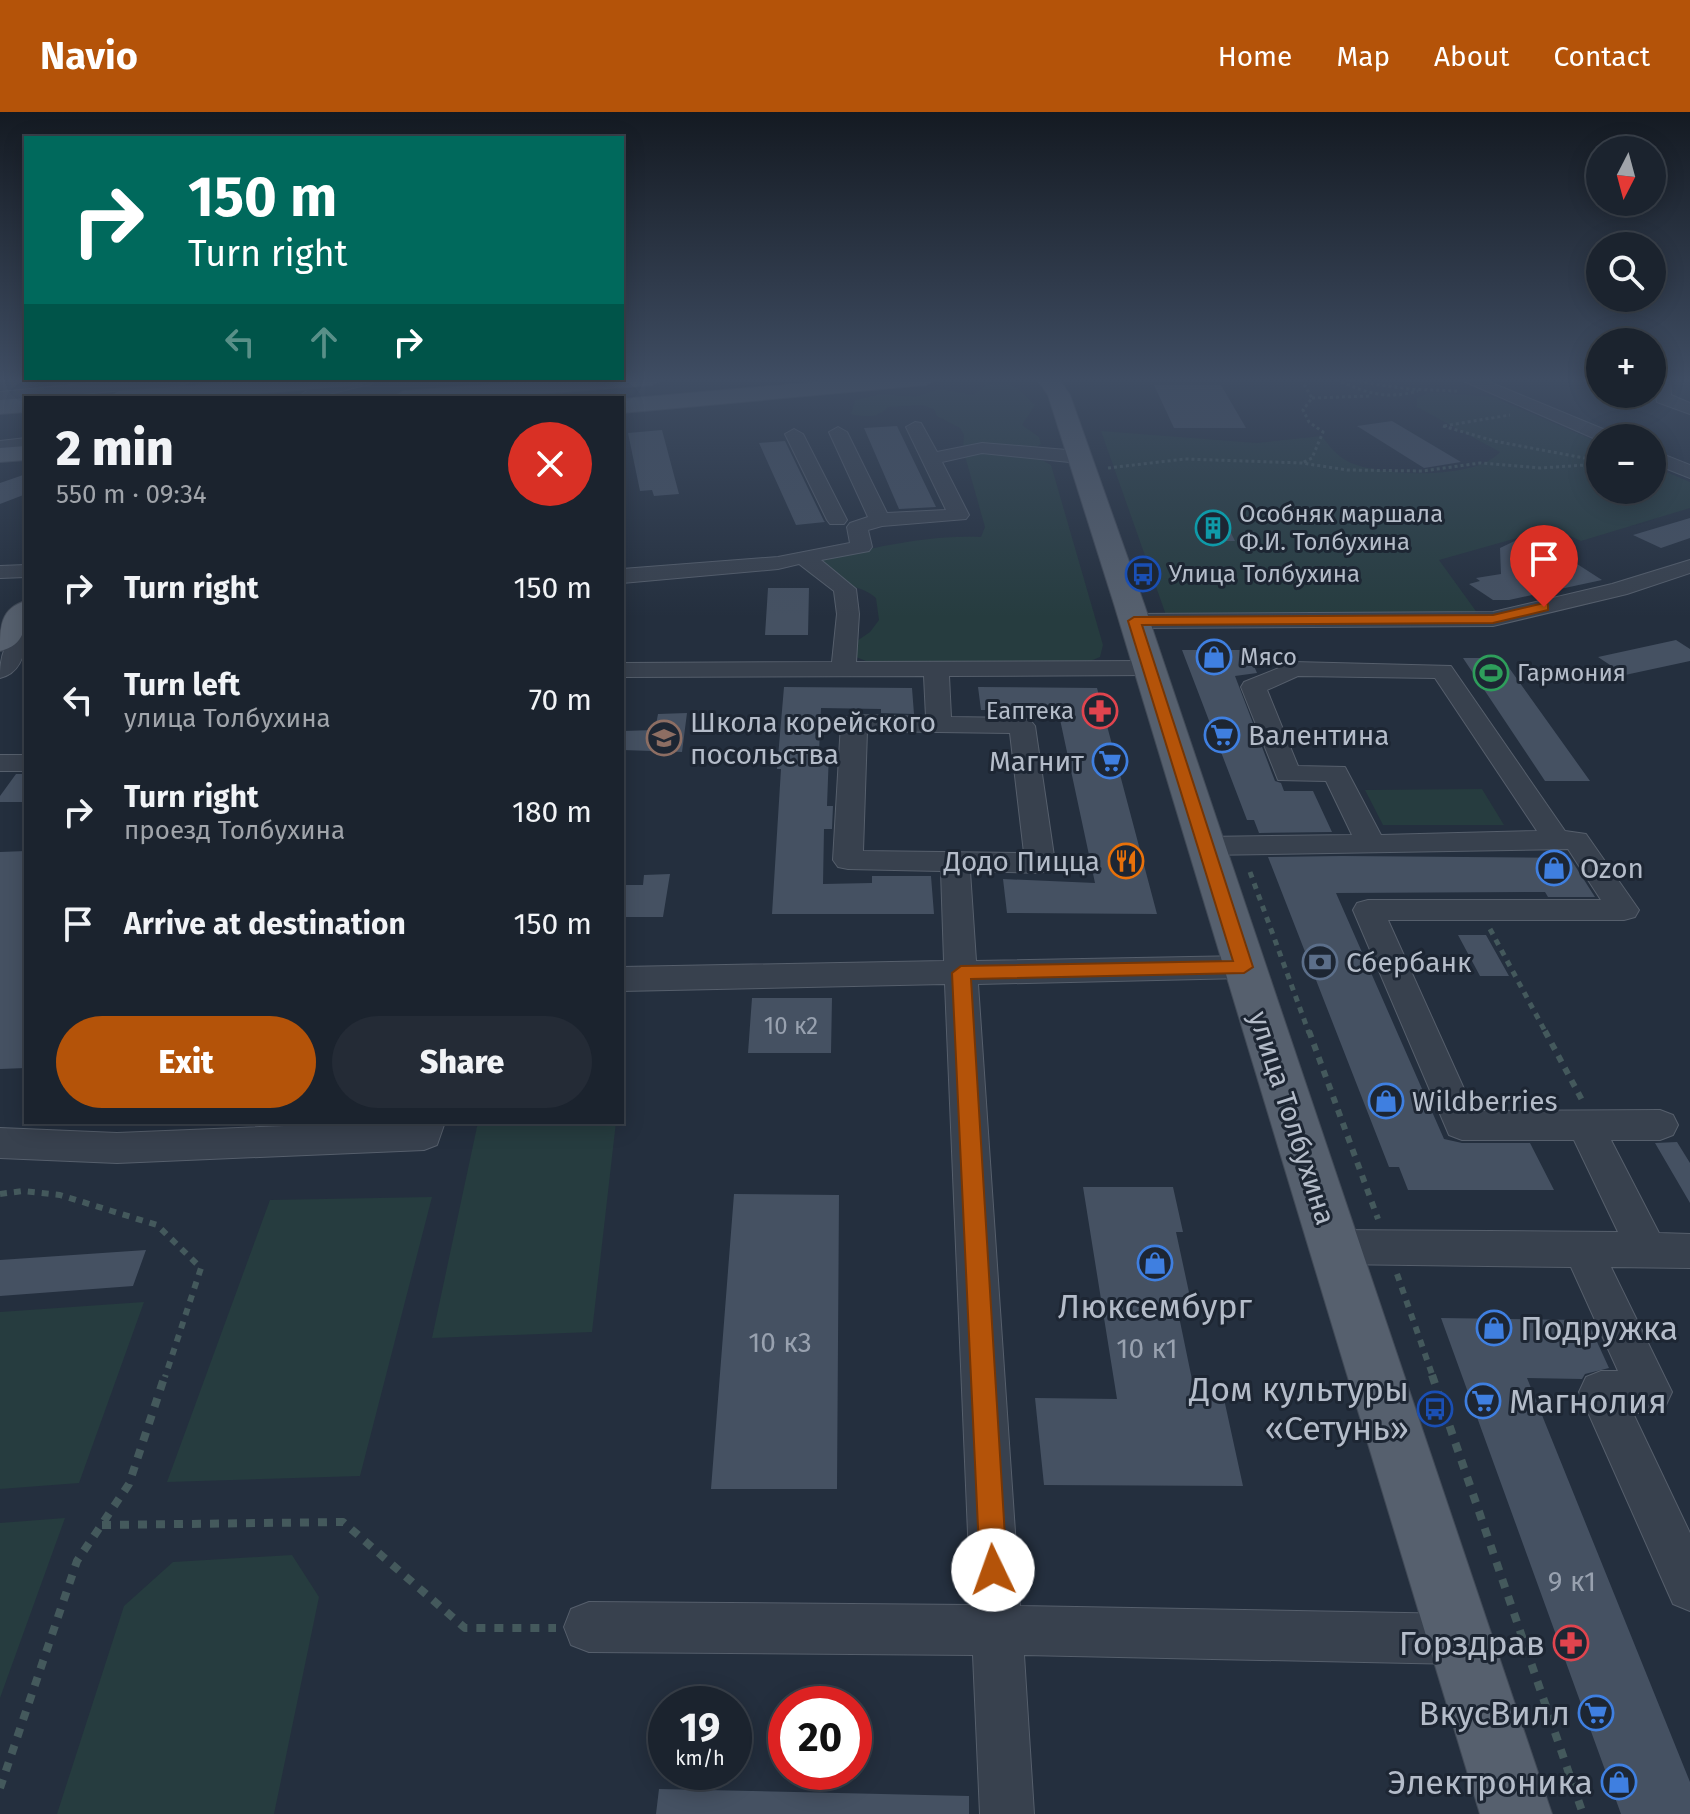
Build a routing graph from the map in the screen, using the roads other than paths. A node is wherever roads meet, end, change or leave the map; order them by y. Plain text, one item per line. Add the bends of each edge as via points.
1 (806, 458) edge
2 (851, 458) edge
3 (931, 458) edge
4 (1079, 458) edge
5 (1666, 462) edge
6 (1690, 472) edge
7 (837, 520) dead end
8 (880, 520) junction
9 (803, 557) junction
10 (1690, 566) edge
11 (24, 571) edge
12 (0, 572) edge
13 (624, 576) edge
14 (1391, 621) junction
15 (13, 628) edge
16 (1141, 644) junction
17 (624, 670) edge
18 (936, 670) junction
19 (1422, 670) junction
20 (0, 671) edge
21 (843, 671) junction
22 (939, 725) junction
23 (0, 763) edge
24 (24, 763) edge
25 (1557, 840) junction
26 (1371, 844) junction
27 (1204, 846) junction
28 (955, 862) junction
29 (1244, 967) junction
30 (961, 973) junction
31 (624, 979) edge
32 (427, 1124) edge
33 (1660, 1125) dead end
34 (1590, 1126) junction
35 (0, 1143) edge
36 (1333, 1247) junction
37 (1583, 1250) junction
38 (1647, 1250) junction
39 (1690, 1251) edge
40 (1690, 1587) edge
41 (589, 1627) road end
42 (997, 1630) junction
43 (1459, 1639) junction
44 (1007, 1814) edge
45 (1516, 1814) edge

1 - 7 street
2 - 8 street
3 - 8 street via 959,515
4 - 16 main road, улица Толбухина
5 - 6 street
8 - 9 street via 857,527 862,547
9 - 13 street
9 - 21 street via 845,589
10 - 14 street via 1493,619
11 - 12 street
14 - 16 street
14 - 19 street
15 - 20 street
16 - 18 street
16 - 27 main road, улица Толбухина
17 - 21 street
18 - 21 street
18 - 22 street
19 - 25 street via 1442,671
19 - 26 street via 1294,669 1253,687 1288,774 1335,773
22 - 28 street via 1022,726 1040,863
22 - 28 street via 854,723 848,860
23 - 24 street
25 - 26 street
25 - 34 street via 1576,840 1624,910 1368,910 1462,1125
26 - 27 street
27 - 29 main road, улица Толбухина
28 - 30 street
29 - 30 street
29 - 36 main road, улица Толбухина
30 - 31 street
30 - 42 street
32 - 35 street via 424,1135 409,1136 117,1148
33 - 34 street
34 - 38 street
36 - 37 street
36 - 43 main road, улица Толбухина
37 - 38 street
37 - 40 street via 1650,1392 1601,1392
38 - 39 street
41 - 42 street
42 - 43 street
42 - 44 street
43 - 45 main road, улица Толбухина

